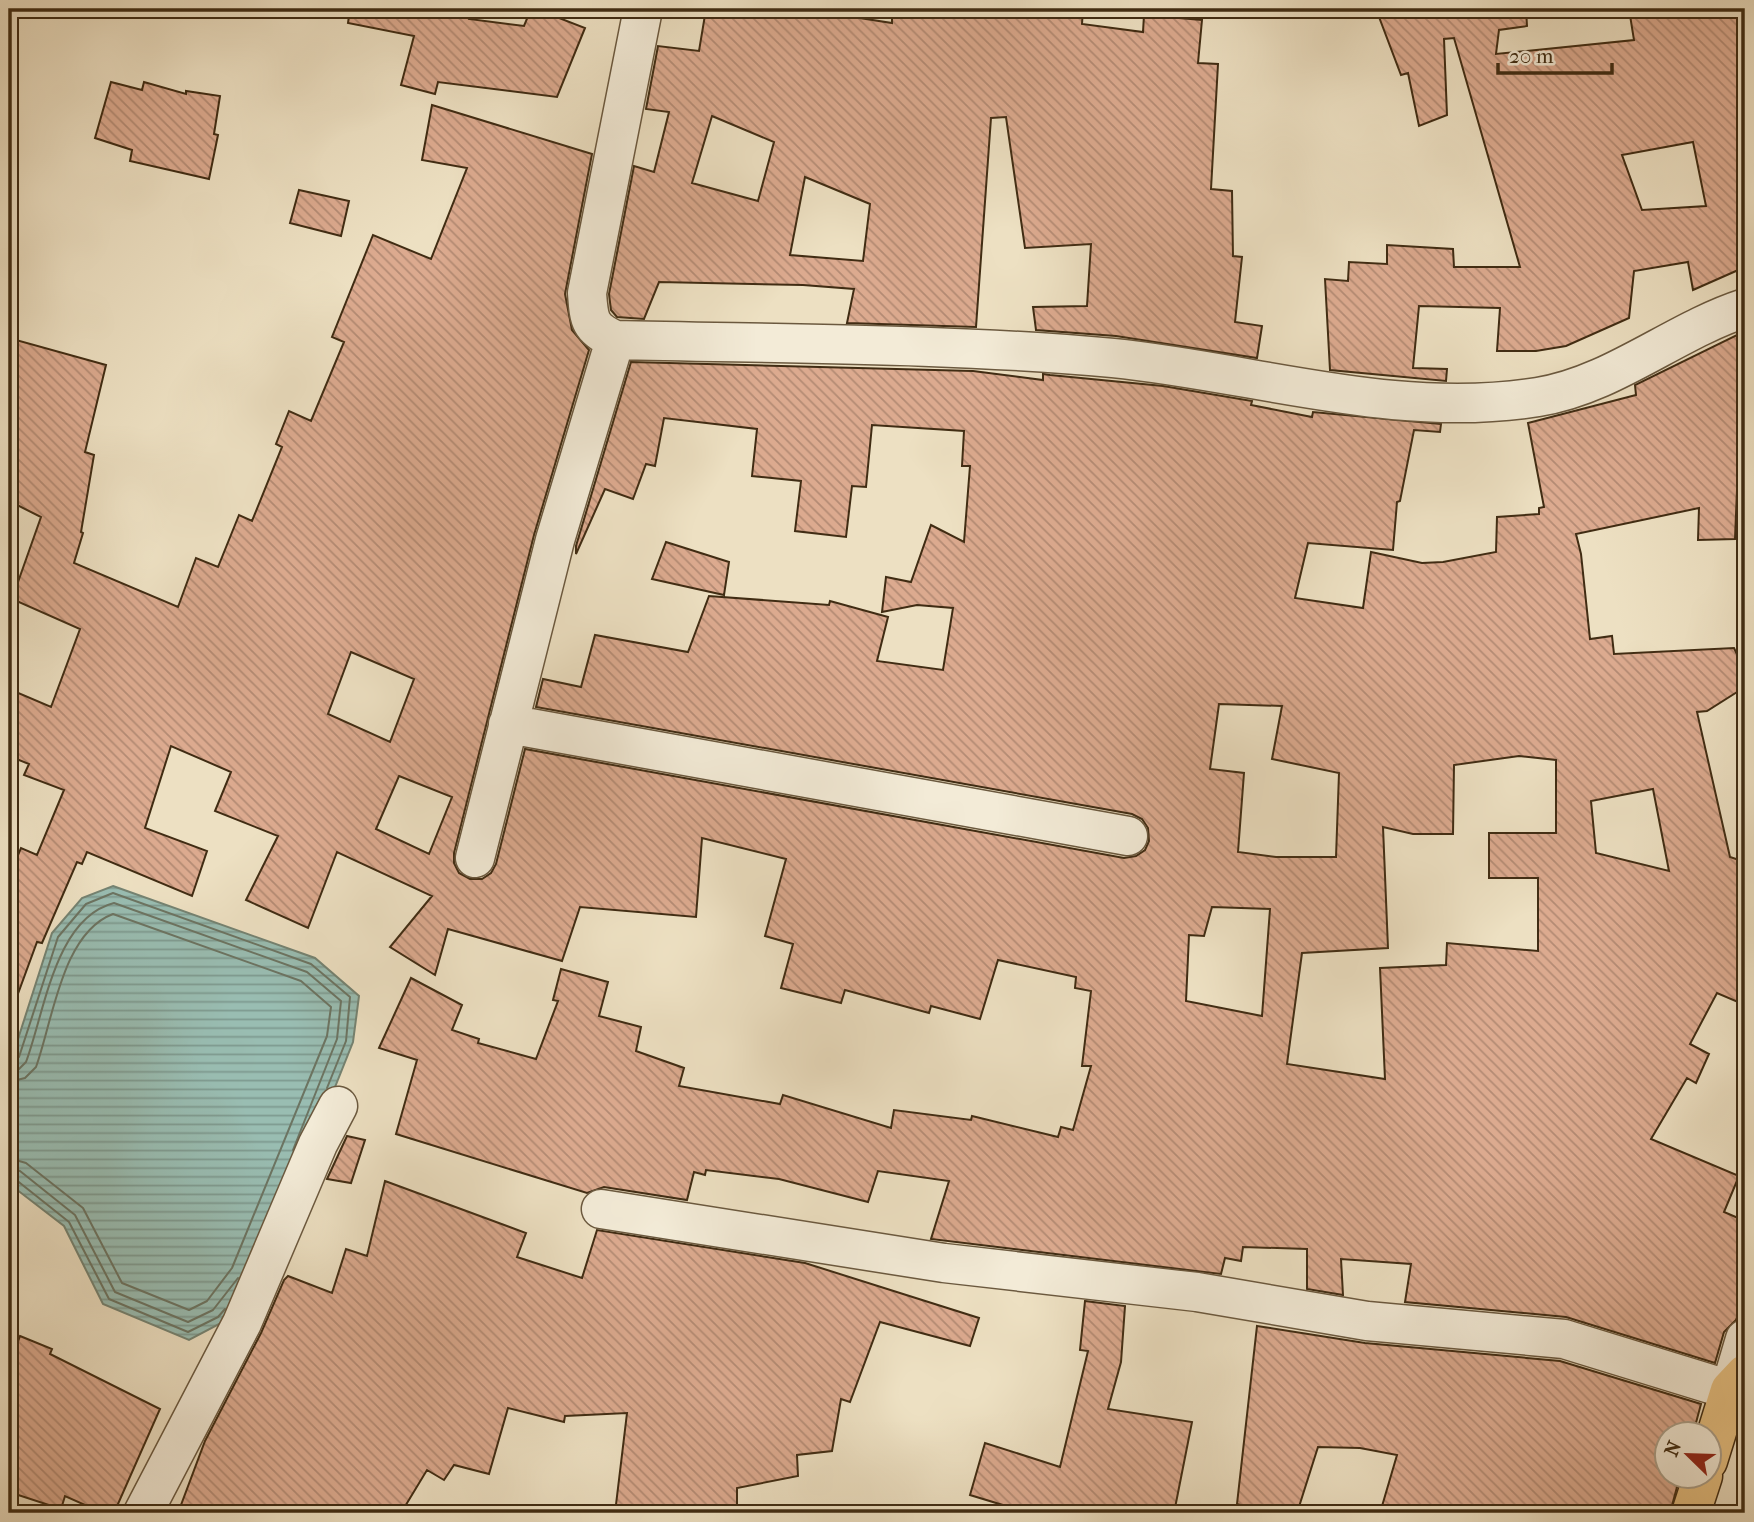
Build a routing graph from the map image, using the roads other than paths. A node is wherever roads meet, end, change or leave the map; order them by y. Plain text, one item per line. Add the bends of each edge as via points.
1 (643, 9) edge
2 (1745, 309) edge
3 (615, 340) junction
4 (508, 724) junction
5 (1128, 836) dead end
6 (475, 858) dead end
7 (338, 1106) dead end
8 (601, 1209) dead end
9 (1745, 1339) edge
10 (1737, 1382) edge
11 (1722, 1424) edge
12 (1698, 1490) edge
13 (143, 1513) edge
14 (1691, 1513) edge

1 - 3 street via 587,293 589,318 598,332
2 - 3 street via 1709,320 1609,373 1542,397 1473,405 1347,395 1115,359 927,347
3 - 4 street via 555,541
4 - 5 street
4 - 6 street
7 - 13 street via 242,1323
8 - 10 street via 944,1263 1197,1292 1367,1321 1564,1339
9 - 10 street
10 - 11 main road
12 - 14 main road

